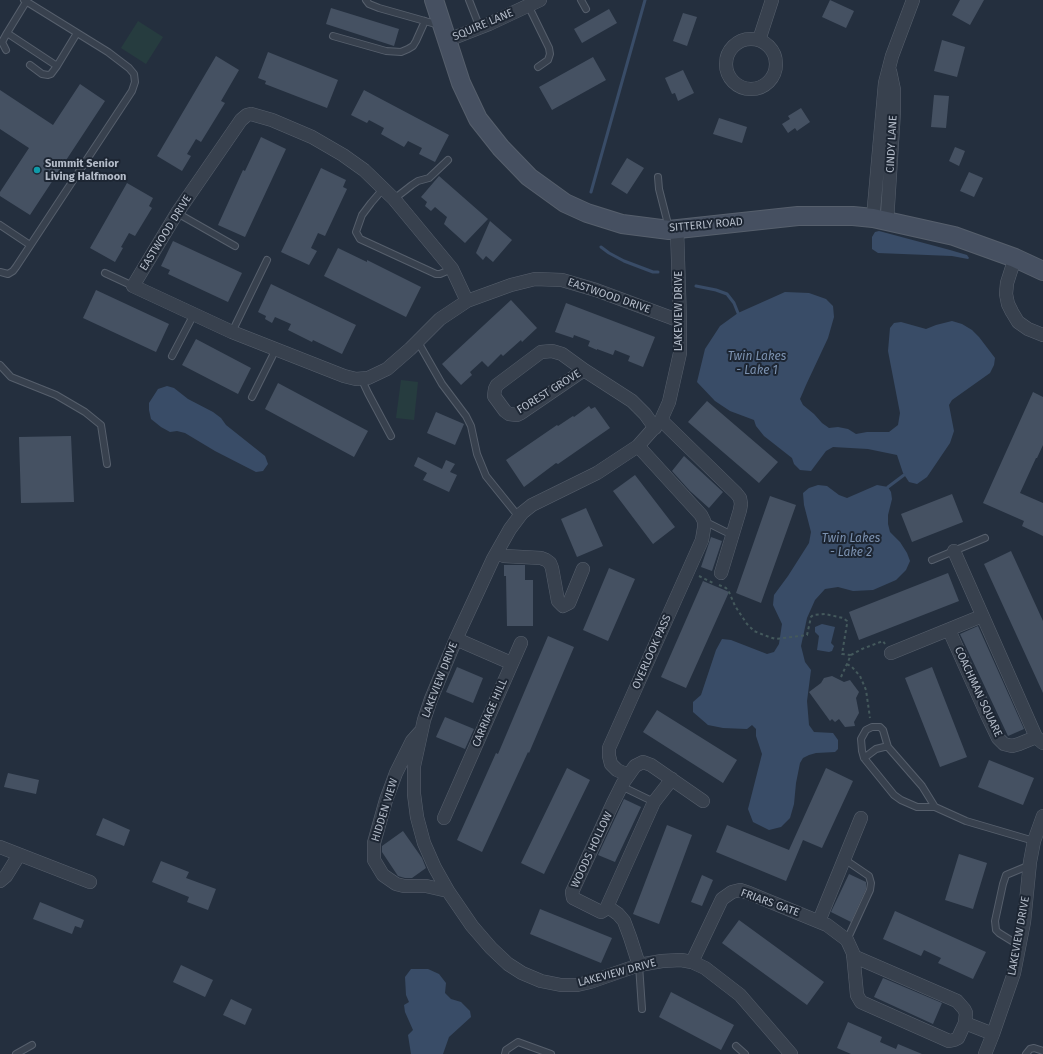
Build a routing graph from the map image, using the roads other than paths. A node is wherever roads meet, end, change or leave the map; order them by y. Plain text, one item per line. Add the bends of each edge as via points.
1 (366, 0) edge
2 (434, 0) edge
3 (468, 0) edge
4 (581, 0) edge
5 (772, 0) edge
6 (913, 0) edge
7 (25, 1) edge
8 (534, 3) edge
9 (586, 9) dead end
10 (425, 21) junction
11 (480, 28) junction
12 (7, 33) junction
13 (77, 33) junction
14 (445, 33) junction
15 (333, 36) dead end
16 (759, 40) dead end
17 (6, 50) dead end
18 (30, 66) dead end
19 (57, 66) junction
20 (538, 67) dead end
21 (448, 160) dead end
22 (658, 177) dead end
23 (384, 189) junction
24 (394, 199) junction
25 (177, 213) junction
26 (880, 219) junction
27 (0, 226) edge
28 (673, 230) junction
29 (30, 245) junction
30 (235, 246) dead end
31 (1015, 258) junction
32 (266, 260) dead end
33 (452, 269) junction
34 (1043, 271) edge
35 (0, 272) edge
36 (105, 273) dead end
37 (133, 286) junction
38 (468, 301) junction
39 (194, 314) junction
40 (680, 321) junction
41 (232, 332) junction
42 (1043, 335) edge
43 (418, 342) junction
44 (276, 349) junction
45 (172, 356) dead end
46 (0, 365) edge
47 (584, 370) junction
48 (361, 378) junction
49 (252, 397) dead end
50 (658, 424) junction
51 (391, 436) dead end
52 (638, 446) junction
53 (107, 464) dead end
54 (520, 516) junction
55 (704, 521) junction
56 (732, 535) junction
57 (985, 538) dead end
58 (954, 551) junction
59 (497, 552) junction
60 (932, 560) dead end
61 (583, 569) dead end
62 (720, 573) dead end
63 (982, 616) junction
64 (949, 630) junction
65 (456, 639) junction
66 (521, 643) dead end
67 (891, 653) road end
68 (512, 664) junction
69 (422, 729) junction
70 (1040, 740) edge
71 (888, 747) junction
72 (864, 758) junction
73 (672, 779) junction
74 (625, 781) junction
75 (703, 801) dead end
76 (654, 802) junction
77 (935, 807) junction
78 (1043, 816) edge
79 (444, 818) dead end
80 (861, 818) dead end
81 (1034, 841) junction
82 (0, 847) edge
83 (19, 855) junction
84 (844, 859) junction
85 (1030, 865) junction
86 (0, 881) edge
87 (90, 882) dead end
88 (448, 892) junction
89 (608, 907) junction
90 (818, 921) junction
91 (847, 940) junction
92 (1020, 946) junction
93 (853, 956) junction
94 (692, 962) junction
95 (639, 965) junction
96 (642, 1009) dead end
97 (965, 1023) junction
98 (993, 1034) junction
99 (32, 1045) dead end
100 (736, 1046) dead end
101 (1043, 1051) edge
102 (787, 1053) edge
103 (16, 1054) edge
104 (505, 1054) edge
105 (551, 1054) edge
106 (745, 1054) edge
107 (985, 1054) edge
108 (1026, 1054) edge

1 - 10 lane via 379,8
2 - 14 street, SITTERLY ROAD
3 - 11 lane
4 - 9 lane
5 - 16 street
6 - 26 street, CINDY LANE via 889,68 894,97
7 - 12 lane
7 - 13 lane
8 - 11 street, SQUIRE LANE
8 - 20 lane via 550,54 548,60
10 - 14 lane
10 - 15 lane via 413,46 400,52 386,51
11 - 14 street, SQUIRE LANE
12 - 17 lane via 2,42
12 - 19 lane
13 - 19 lane
13 - 29 lane via 129,68 134,74 135,82 132,91
14 - 28 street, SITTERLY ROAD via 461,83 478,119 529,177 565,203 587,213 622,224
18 - 19 lane via 48,75
21 - 24 lane via 429,178 418,181
22 - 28 lane via 659,189
23 - 24 street, EASTWOOD DRIVE
23 - 25 street, EASTWOOD DRIVE via 344,155 278,122 251,114 241,120
23 - 33 lane via 362,215 356,232 360,239 436,274
24 - 33 street, EASTWOOD DRIVE
25 - 30 lane
25 - 37 street, EASTWOOD DRIVE
26 - 28 street, SITTERLY ROAD via 853,216 798,216
26 - 31 street, SITTERLY ROAD via 954,236
27 - 29 lane
28 - 40 street, LAKEVIEW DRIVE
29 - 35 lane via 13,271 8,274
31 - 34 street, SITTERLY ROAD
31 - 42 street via 1007,283 1008,304 1018,322
32 - 41 lane
33 - 38 street, EASTWOOD DRIVE
36 - 37 lane
37 - 39 street, EASTWOOD DRIVE
38 - 40 street, EASTWOOD DRIVE via 535,279 562,280
38 - 43 street, EASTWOOD DRIVE via 440,319
39 - 41 street, EASTWOOD DRIVE
39 - 45 lane
40 - 50 street, LAKEVIEW DRIVE via 680,353 669,402
41 - 44 street, EASTWOOD DRIVE
43 - 48 street, EASTWOOD DRIVE via 387,368 368,378
43 - 54 lane via 442,384 466,416 486,476
44 - 48 street, EASTWOOD DRIVE via 344,376
44 - 49 lane
46 - 53 lane via 11,377 56,395 101,425
47 - 47 street, FOREST GROVE via 517,414 505,411 494,396 497,385 541,352 557,352
47 - 50 street, FOREST GROVE via 632,402
48 - 51 lane
50 - 52 street, LAKEVIEW DRIVE
50 - 56 street via 740,498 742,504
52 - 54 street, LAKEVIEW DRIVE via 597,473 532,505
52 - 55 street
54 - 59 street, LAKEVIEW DRIVE
55 - 56 lane
55 - 74 street, OVERLOOK PASS via 704,534 610,748 608,756 611,764
56 - 62 street
57 - 58 lane
58 - 60 lane
58 - 63 street, COACHMAN SQUARE
59 - 61 street via 504,556 546,560 552,568 558,601 563,606 569,603
59 - 65 street, LAKEVIEW DRIVE
63 - 64 street
63 - 70 street, COACHMAN SQUARE
64 - 67 street
64 - 70 street, COACHMAN SQUARE via 998,738 1004,744 1012,746
65 - 68 street
65 - 69 street, LAKEVIEW DRIVE via 431,699
66 - 68 street, CARRIAGE HILL
68 - 79 street, CARRIAGE HILL
69 - 88 street, LAKEVIEW DRIVE via 414,766 416,809 424,843
69 - 88 street, HIDDEN VIEW via 412,741 386,800 374,843 374,860 383,875 396,884 426,886
71 - 72 lane via 876,749
71 - 72 lane via 883,730 872,727 866,730 861,739
71 - 77 lane via 922,786
72 - 77 lane via 901,800 917,807
73 - 74 street, WOODS HOLLOW via 643,762 635,766
73 - 75 street, WOODS HOLLOW
73 - 76 street
74 - 76 lane
74 - 89 street, WOODS HOLLOW via 572,896 601,912
76 - 89 street
77 - 81 lane via 966,821
78 - 81 street, LAKEVIEW DRIVE
80 - 84 street
81 - 85 street, LAKEVIEW DRIVE
82 - 83 street
83 - 86 street
83 - 87 street
84 - 90 street
84 - 91 lane via 869,876 871,883
85 - 92 street, LAKEVIEW DRIVE
85 - 92 lane via 1006,875 995,922 999,933
88 - 95 street, LAKEVIEW DRIVE via 490,948 508,964 541,981 577,985
89 - 95 street via 624,922
90 - 91 street, FRIARS GATE via 836,930
90 - 94 street, FRIARS GATE via 749,893 736,891 726,895 719,904
91 - 93 street
92 - 98 street, LAKEVIEW DRIVE via 1012,979
93 - 97 street via 957,1001 966,1013
93 - 97 street via 857,995 861,1002 949,1040 958,1038
94 - 95 street, LAKEVIEW DRIVE via 662,960
94 - 102 street, LAKEVIEW DRIVE via 705,968 740,995
95 - 96 lane
97 - 98 street
98 - 107 street, LAKEVIEW DRIVE
99 - 103 lane
100 - 106 lane
101 - 108 lane via 1034,1048
104 - 105 lane via 506,1050 518,1042

